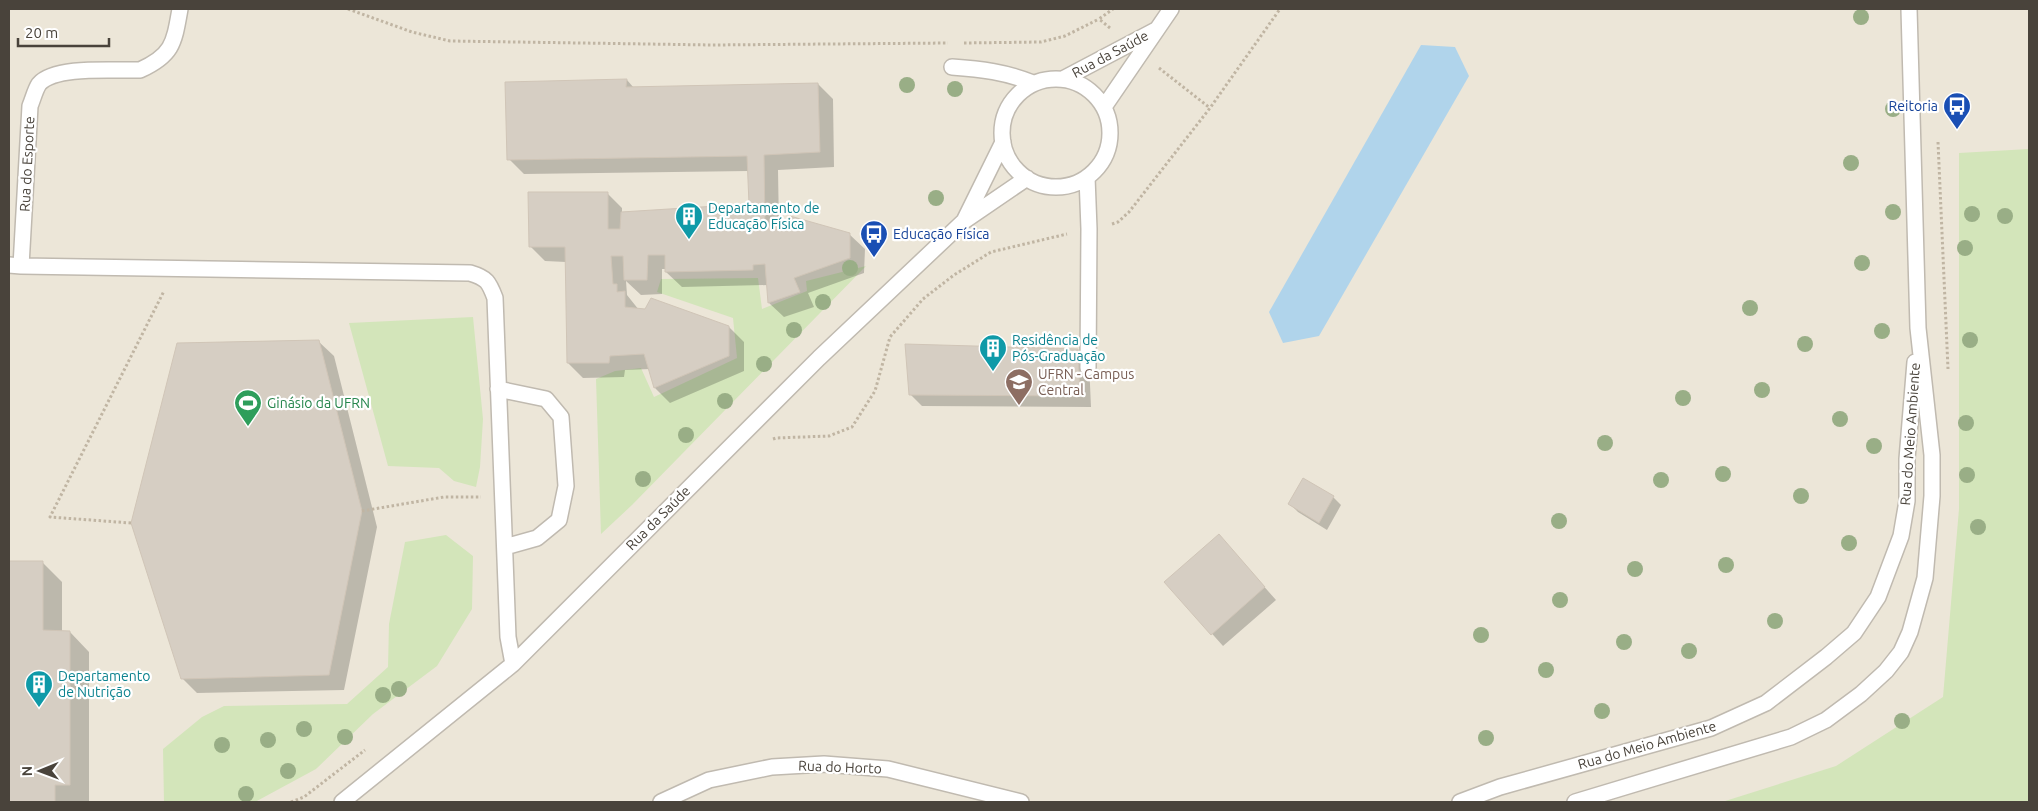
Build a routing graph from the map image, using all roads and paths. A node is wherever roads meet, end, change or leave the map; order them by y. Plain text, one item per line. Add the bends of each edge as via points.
1 (180, 9) edge
2 (348, 9) edge
3 (1171, 9) edge
4 (1280, 9) edge
5 (1910, 9) edge
6 (1099, 19) dead end
7 (1158, 29) junction
8 (952, 43) dead end
9 (962, 43) dead end
10 (952, 67) dead end
11 (1063, 79) junction
12 (1033, 84) junction
13 (1104, 107) junction
14 (1003, 142) junction
15 (1027, 178) junction
16 (1087, 178) junction
17 (964, 221) junction
18 (1089, 229) junction
19 (15, 265) edge
20 (175, 269) junction
21 (1918, 328) junction
22 (1088, 368) dead end
23 (498, 389) junction
24 (768, 442) dead end
25 (503, 498) junction
26 (362, 511) dead end
27 (131, 523) dead end
28 (504, 547) junction
29 (513, 664) junction
30 (342, 802) edge
31 (661, 802) edge
32 (1021, 802) edge
33 (1460, 802) edge
34 (1576, 802) edge

1 - 19 lane, Rua do Esporte via 175,37 160,60 150,66 140,70 63,72 40,84 30,106
2 - 8 path via 412,32 450,41 712,45
3 - 7 lane, Rua da Saúde
4 - 18 path via 1210,108 1129,212 1118,222
5 - 21 lane, Rua do Meio Ambiente
6 - 9 path via 1065,36 1041,42
7 - 11 lane, Rua da Saúde
7 - 13 lane, Rua da Saúde
10 - 12 lane via 985,69
11 - 12 lane, Rua da Saúde
11 - 13 lane, Rua da Saúde via 1080,84
12 - 14 lane, Rua da Saúde via 1014,98 1006,114
13 - 16 lane, Rua da Saúde via 1110,122 1110,138 1099,167
14 - 15 lane via 1008,156
14 - 17 lane, Rua da Saúde
15 - 16 lane via 1042,185 1058,187 1073,185
15 - 17 lane, Rua da Saúde
16 - 18 lane
17 - 29 lane, Rua da Saúde via 819,358
18 - 22 lane
18 - 24 path via 991,252 954,275 922,299 890,337 875,391 852,427 829,436 776,438
19 - 20 lane
20 - 23 lane via 470,273 482,276 490,284 495,298
20 - 27 path via 50,518
21 - 33 lane, Rua do Meio Ambiente via 1907,459 1907,501 1901,536 1878,597 1854,633 1766,703 1711,728 1500,787
21 - 34 lane, Rua do Meio Ambiente via 1932,455 1932,496 1925,578 1901,652 1861,694 1826,720 1791,737
23 - 25 lane
23 - 28 lane via 546,399 561,417 566,486 559,520 538,538
25 - 26 path via 444,497
25 - 28 lane
28 - 29 lane via 508,637
29 - 30 lane, Rua da Saúde
31 - 32 lane, Rua do Horto via 709,780 772,767 824,764 888,769

